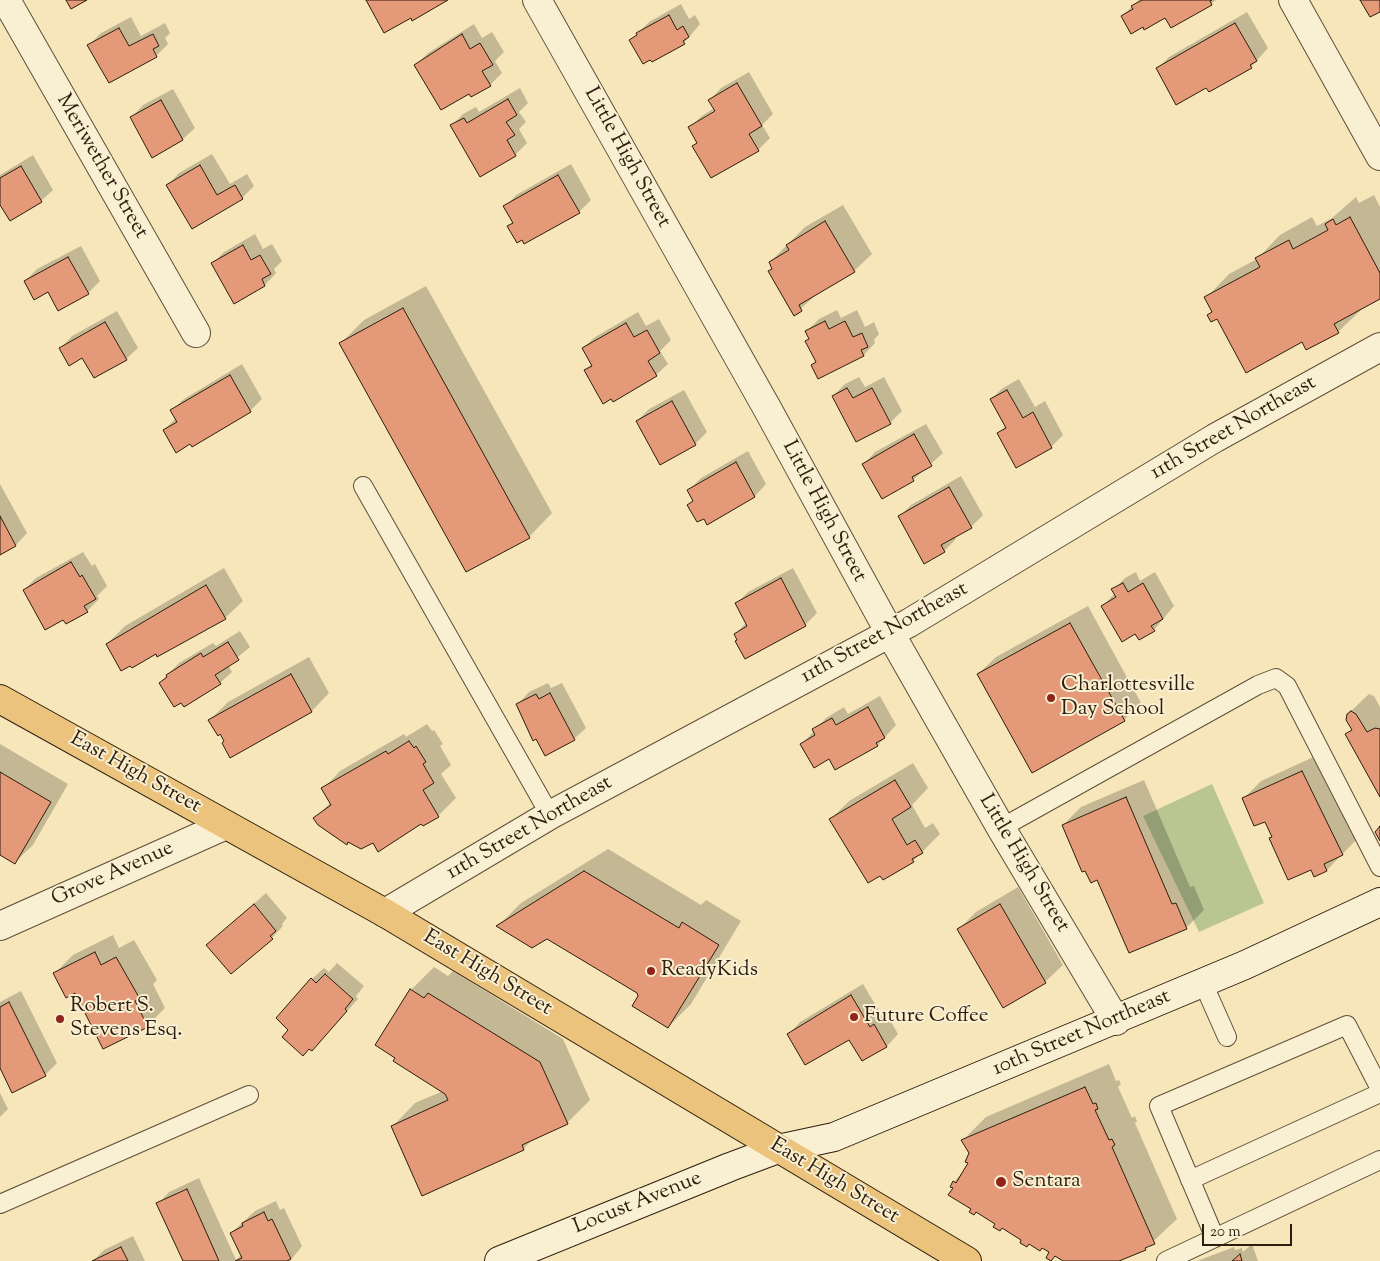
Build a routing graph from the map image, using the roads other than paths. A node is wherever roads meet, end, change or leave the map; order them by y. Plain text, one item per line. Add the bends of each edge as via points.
1 (6, 0) edge
2 (537, 0) edge
3 (1293, 0) edge
4 (1380, 156) edge
5 (196, 333) dead end
6 (1380, 347) edge
7 (363, 486) dead end
8 (890, 633) junction
9 (0, 699) edge
10 (550, 815) junction
11 (226, 825) junction
12 (1001, 828) junction
13 (1380, 867) edge
14 (1380, 902) edge
15 (385, 913) junction
16 (0, 926) edge
17 (1203, 983) junction
18 (1116, 1021) junction
19 (1227, 1037) dead end
20 (1380, 1091) edge
21 (250, 1095) dead end
22 (778, 1150) junction
23 (1380, 1160) edge
24 (1190, 1180) junction
25 (0, 1204) edge
26 (1215, 1238) junction
27 (499, 1261) edge
28 (966, 1261) edge
29 (1166, 1261) edge

1 - 5 street, Meriwether Street
2 - 8 street, Little High Street
3 - 4 street
6 - 8 street, 11th Street Northeast via 1215,438
7 - 10 lane
8 - 10 street, 11th Street Northeast
8 - 12 street, Little High Street
9 - 11 main road, East High Street
10 - 15 street, 11th Street Northeast
11 - 15 main road, East High Street
11 - 16 street, Grove Avenue
12 - 13 lane via 1276,678 1287,686
12 - 18 street, Little High Street
14 - 17 street, 10th Street Northeast
15 - 22 main road, East High Street
17 - 18 street, 10th Street Northeast
17 - 19 lane
18 - 22 street, 10th Street Northeast via 834,1137
20 - 24 lane
20 - 24 lane via 1347,1025 1159,1106
21 - 25 lane
22 - 27 street, Locust Avenue
22 - 28 main road, East High Street
23 - 26 lane
24 - 26 lane
26 - 29 lane

